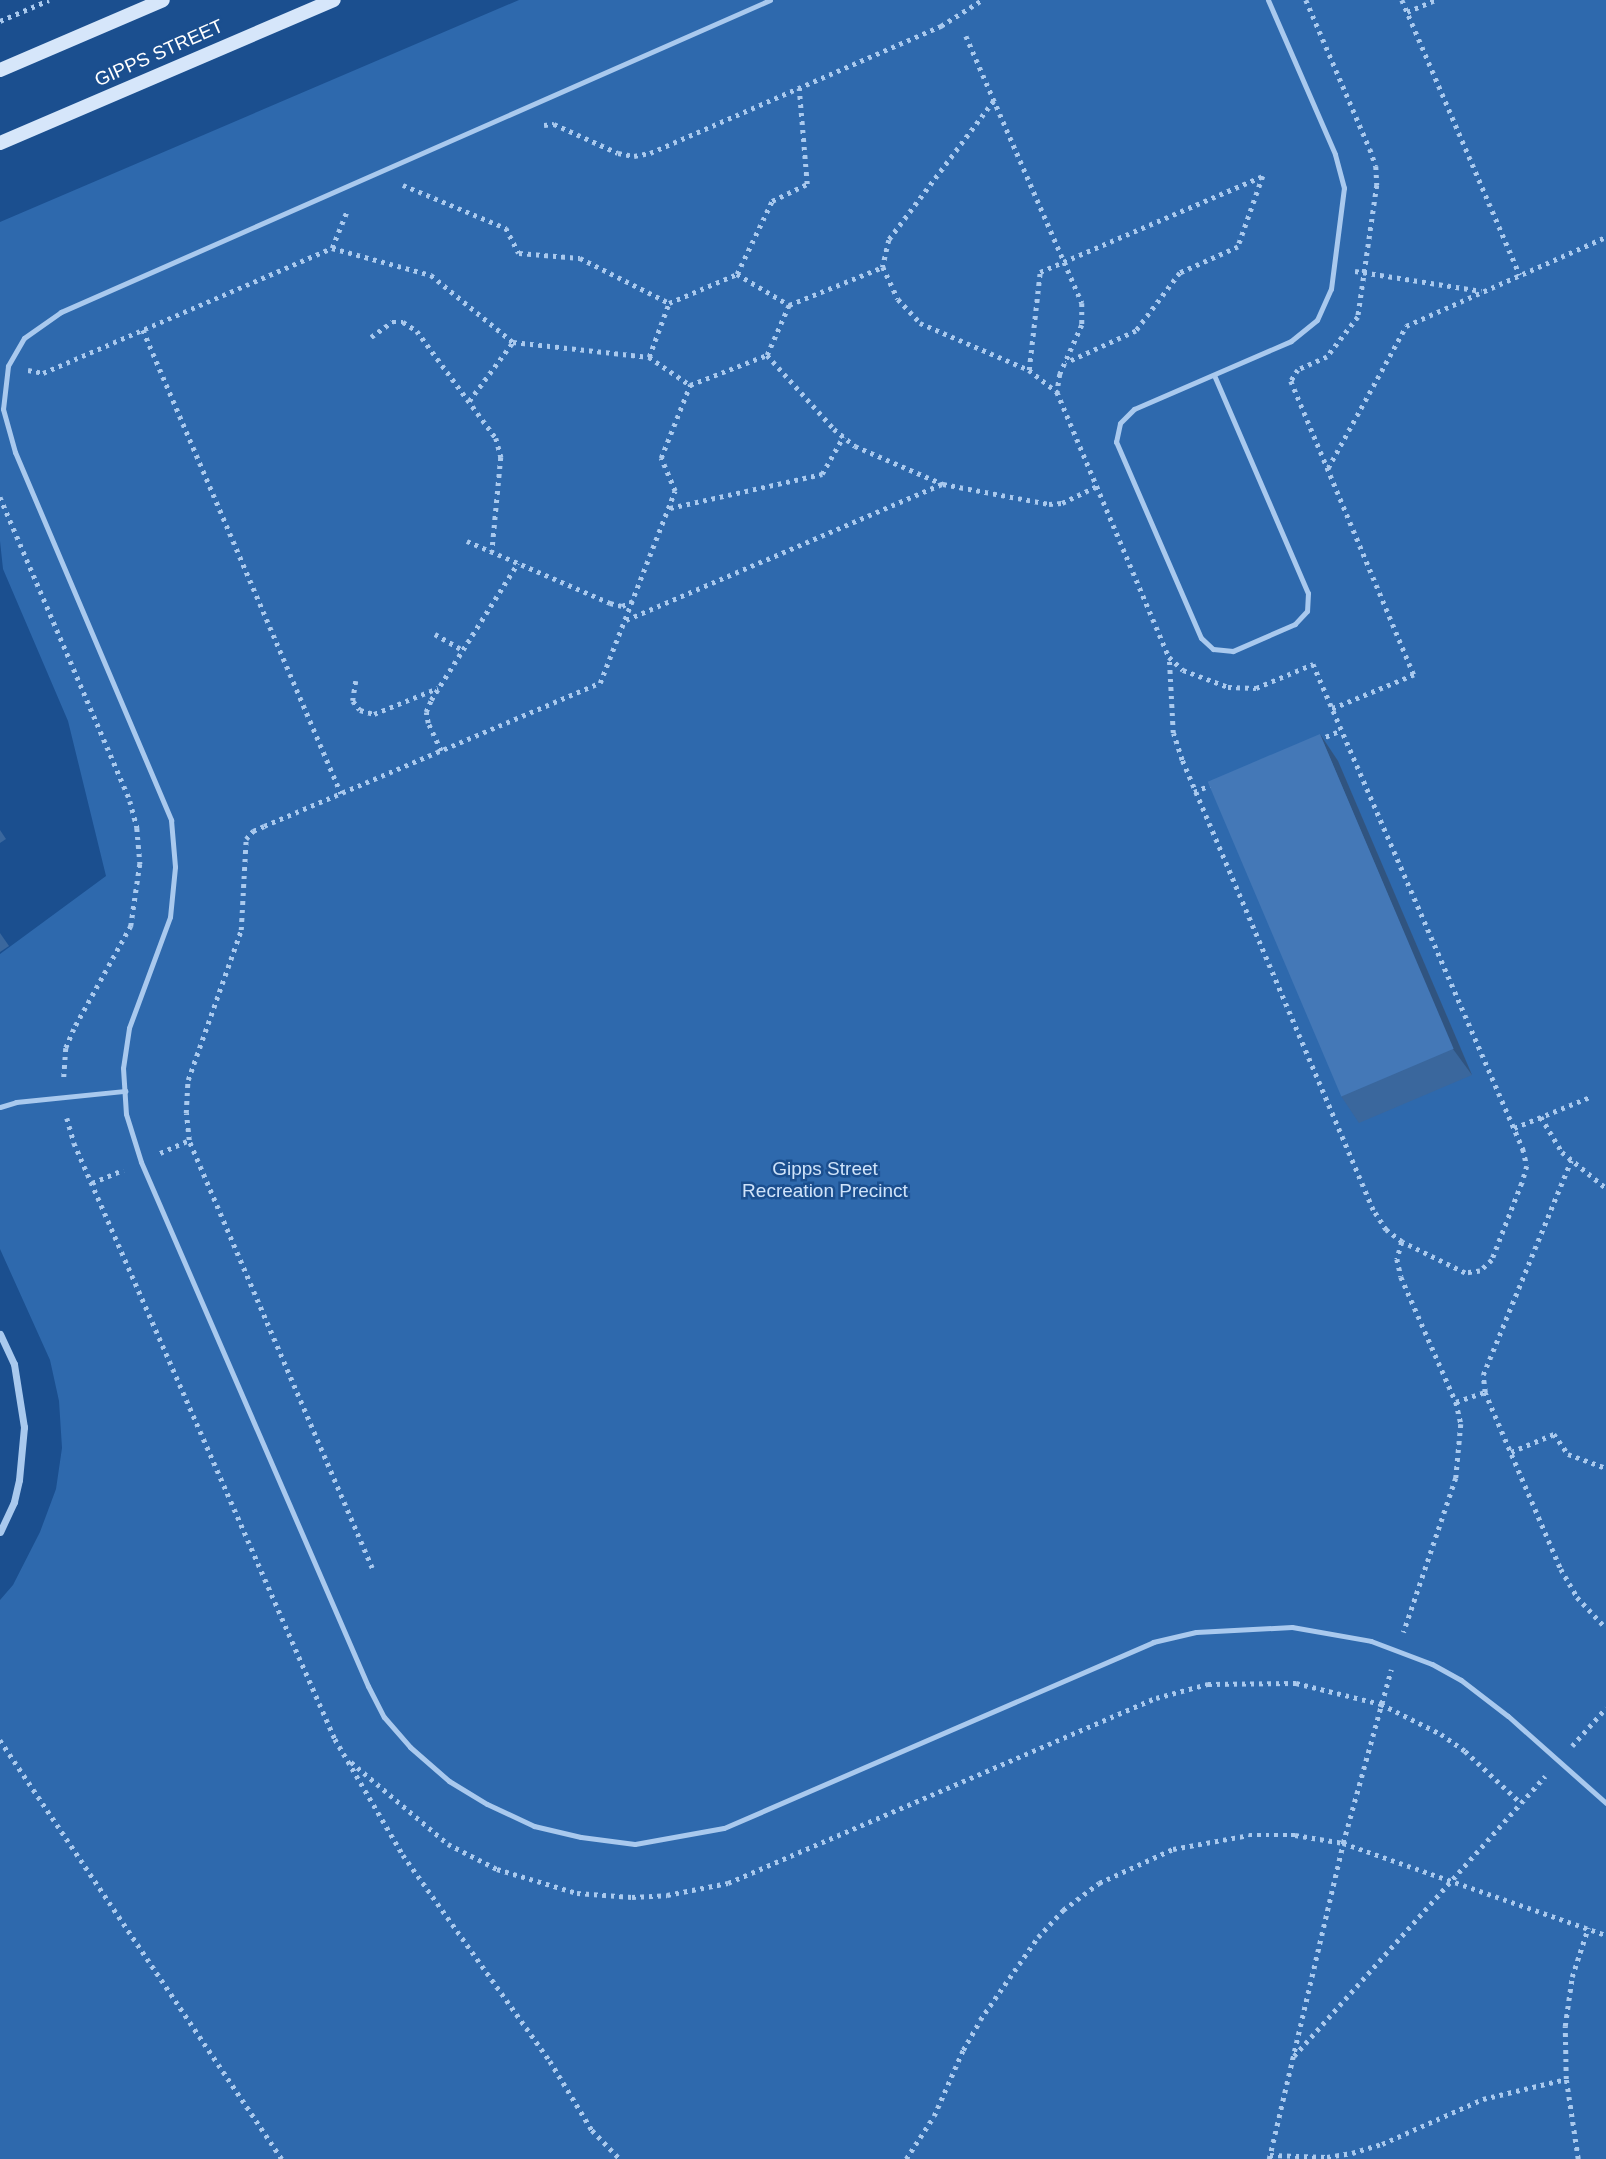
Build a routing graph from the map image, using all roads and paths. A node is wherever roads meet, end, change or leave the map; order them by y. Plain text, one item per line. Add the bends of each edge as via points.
1 (48, 0) edge
2 (163, 0) edge
3 (334, 0) edge
4 (770, 0) edge
5 (982, 0) edge
6 (1268, 0) edge
7 (1306, 0) edge
8 (1402, 0) edge
9 (1435, 0) edge
10 (1407, 12) junction
11 (0, 21) edge
12 (966, 36) dead end
13 (0, 70) edge
14 (799, 88) junction
15 (994, 100) junction
16 (539, 126) dead end
17 (0, 144) edge
18 (415, 179) dead end
19 (402, 185) junction
20 (392, 189) dead end
21 (351, 207) dead end
22 (1606, 237) edge
23 (332, 248) junction
24 (1063, 262) junction
25 (883, 267) junction
26 (1334, 267) junction
27 (1366, 273) junction
28 (737, 274) junction
29 (1520, 275) junction
30 (1484, 291) junction
31 (669, 303) junction
32 (789, 305) junction
33 (143, 330) junction
34 (371, 337) dead end
35 (513, 342) junction
36 (767, 355) junction
37 (649, 357) junction
38 (1065, 363) junction
39 (9, 366) junction
40 (1029, 370) junction
41 (1214, 375) junction
42 (690, 385) junction
43 (1057, 392) junction
44 (469, 401) junction
45 (843, 437) junction
46 (1327, 468) junction
47 (943, 484) junction
48 (1097, 486) junction
49 (669, 509) junction
50 (467, 541) dead end
51 (492, 552) junction
52 (518, 564) junction
53 (634, 600) junction
54 (626, 620) junction
55 (435, 634) dead end
56 (463, 650) junction
57 (1169, 657) junction
58 (356, 681) dead end
59 (439, 688) junction
60 (1332, 709) junction
61 (1341, 730) junction
62 (1317, 740) edge
63 (441, 751) junction
64 (1219, 782) edge
65 (1194, 792) junction
66 (341, 793) junction
67 (125, 1091) junction
68 (1590, 1097) dead end
69 (0, 1107) edge
70 (1541, 1117) junction
71 (1514, 1128) junction
72 (1571, 1160) junction
73 (1606, 1188) edge
74 (1402, 1242) junction
75 (0, 1334) edge
76 (1485, 1392) junction
77 (1456, 1402) junction
78 (1511, 1452) junction
79 (1606, 1468) edge
80 (0, 1532) edge
81 (372, 1568) dead end
82 (1606, 1628) edge
83 (1399, 1649) junction
84 (1381, 1704) junction
85 (1606, 1708) edge
86 (0, 1740) edge
87 (346, 1758) dead end
88 (1558, 1762) junction
89 (1606, 1803) edge
90 (1521, 1804) junction
91 (1343, 1843) junction
92 (1454, 1881) junction
93 (1588, 1928) junction
94 (1606, 1934) edge
95 (1293, 2056) junction
96 (1566, 2079) junction
97 (1270, 2157) edge
98 (282, 2159) edge
99 (906, 2159) edge
100 (1578, 2159) edge

1 - 11 path
2 - 13 main road
3 - 17 main road, GIPPS STREET
4 - 39 lane via 61,312 24,338
5 - 14 path via 941,26
6 - 26 lane via 1335,154 1344,188
7 - 27 path via 1376,166
8 - 10 path
9 - 10 path
10 - 29 path
12 - 15 path
14 - 16 path via 642,155 618,153 554,124
14 - 28 path via 807,184 772,201
15 - 24 path
15 - 25 path via 889,240
18 - 19 path
19 - 20 path
19 - 31 path via 506,228 519,253 580,258
21 - 23 path via 342,218
22 - 29 path
23 - 33 path
23 - 35 path via 431,275
24 - 38 path via 1082,303 1082,325
24 - 38 path via 1263,176 1238,247 1180,273 1136,331
24 - 40 path via 1040,272
25 - 32 path
25 - 40 path via 898,299 920,323
26 - 27 path
26 - 41 lane via 1331,289 1317,320 1291,341
27 - 30 path
27 - 46 path via 1358,317 1346,337 1327,356 1293,374 1291,382
28 - 31 path
28 - 32 path
29 - 30 path
30 - 46 path via 1406,326
31 - 37 path
32 - 36 path
33 - 39 path via 43,373
33 - 66 path
34 - 44 path via 392,322 403,322 417,331
35 - 37 path
35 - 44 path
36 - 42 path
36 - 45 path
37 - 42 path
38 - 43 path
39 - 67 lane via 4,409 15,452 172,820 175,867 170,917 129,1028 122,1068
40 - 43 path
41 - 41 lane via 1308,593 1307,611 1295,624 1233,651 1213,649 1201,638 1116,442 1120,423 1135,409
42 - 49 path via 661,458 676,491
43 - 48 path
44 - 51 path via 500,447
45 - 47 path
45 - 49 path via 822,474
46 - 60 path via 1414,675
47 - 48 path via 1049,504 1062,503
47 - 54 path
48 - 57 path
49 - 53 path
50 - 51 path
51 - 52 path
52 - 53 path via 610,603 622,606
52 - 56 path
53 - 54 path
54 - 63 path via 600,683
55 - 56 path
56 - 59 path
57 - 60 path via 1182,670 1228,687 1256,688 1312,663
57 - 65 path via 1173,733
58 - 59 path via 353,701 360,710 374,713
59 - 63 path via 426,712
60 - 61 path
61 - 62 path
61 - 71 path
63 - 66 path
64 - 65 path
65 - 74 path via 1373,1210 1386,1230
66 - 81 path via 253,831 246,839 241,930 192,1065 186,1112 189,1140
67 - 69 lane
67 - 83 lane via 126,1114 141,1162 384,1717 449,1781 534,1826 635,1844 724,1828 1107,1661 1153,1642 1196,1632 1292,1627
68 - 70 path
70 - 71 path
70 - 72 path via 1549,1136
71 - 74 path via 1527,1166 1492,1260 1465,1273
72 - 73 path
72 - 76 path via 1483,1374
74 - 77 path via 1397,1259 1401,1277
75 - 80 street via 14,1364 24,1427 19,1480
76 - 77 path
76 - 78 path
77 - 83 path via 1461,1424 1457,1478
78 - 79 path via 1554,1434 1568,1454
78 - 82 path via 1560,1569 1577,1597
83 - 84 path
83 - 88 lane via 1461,1680
84 - 87 path via 1296,1683 1208,1684 1181,1689 759,1871 728,1883 667,1895 577,1893 497,1869 447,1844
84 - 90 path via 1457,1745
84 - 91 path
85 - 88 path
86 - 98 path
88 - 89 lane
88 - 90 path
90 - 92 path
91 - 92 path
91 - 95 path
91 - 99 path via 1295,1835 1209,1840 1173,1849 1099,1883 1063,1910 1011,1972 963,2050 934,2116
92 - 93 path
92 - 95 path
93 - 94 path
93 - 96 path via 1567,2002
95 - 97 path
96 - 97 path via 1483,2099 1352,2153
96 - 100 path

